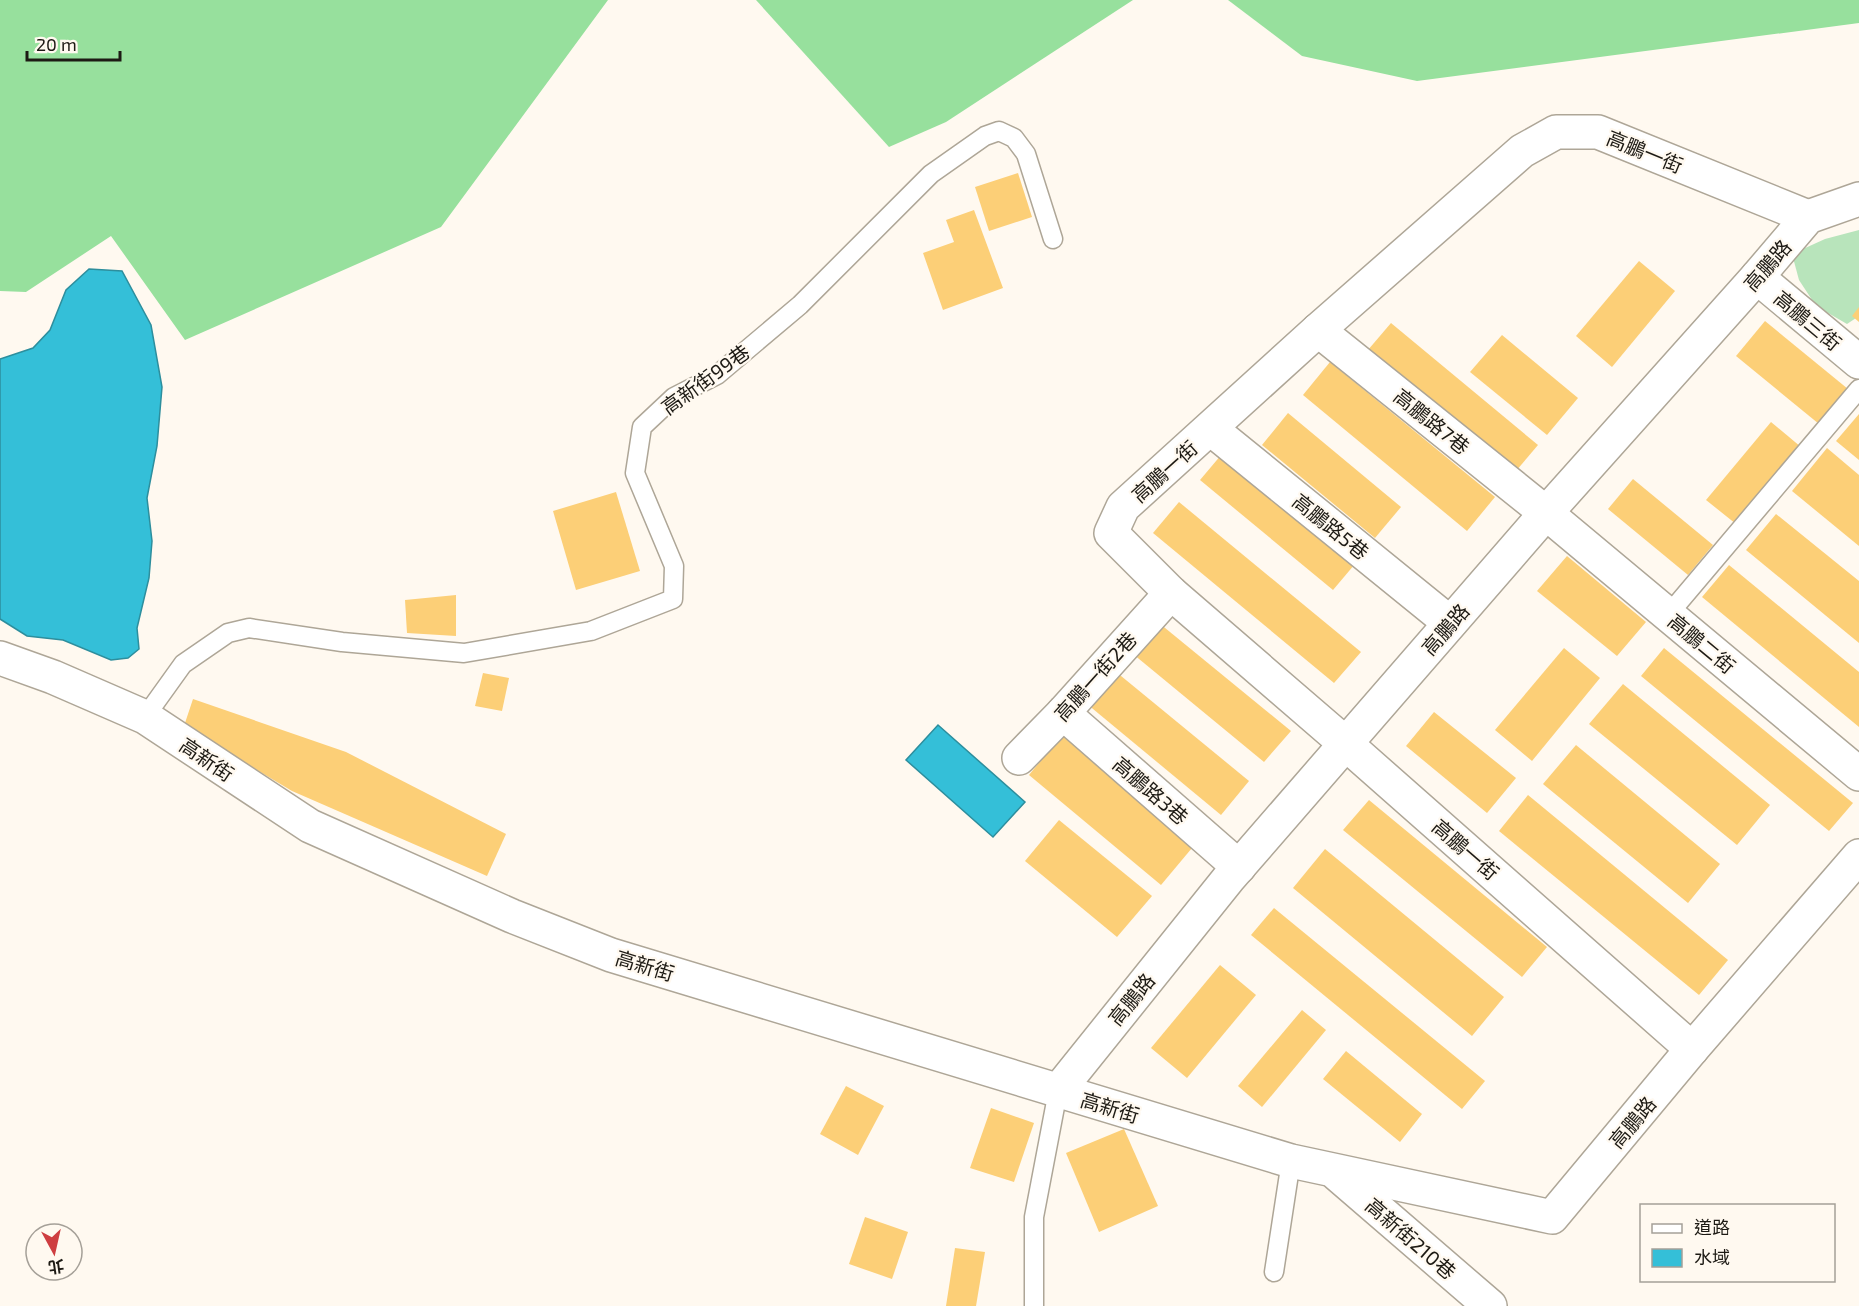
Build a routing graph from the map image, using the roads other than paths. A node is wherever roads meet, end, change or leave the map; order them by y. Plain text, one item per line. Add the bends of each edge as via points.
1 (1859, 199) edge
2 (1808, 217) junction
3 (1053, 239) dead end
4 (1757, 277) junction
5 (1318, 330) junction
6 (1859, 362) edge
7 (1859, 389) edge
8 (1211, 429) junction
9 (1546, 513) junction
10 (1171, 594) junction
11 (1668, 615) junction
12 (1450, 623) junction
13 (0, 658) edge
14 (1063, 713) junction
15 (145, 717) junction
16 (1346, 744) junction
17 (1019, 758) dead end
18 (1859, 774) edge
19 (1859, 856) edge
20 (1239, 867) junction
21 (1692, 1049) junction
22 (1058, 1091) junction
23 (1291, 1161) junction
24 (1333, 1171) junction
25 (1274, 1272) dead end
26 (1034, 1306) edge
27 (1490, 1306) edge

1 - 2 street
2 - 4 street, 高鵬路
2 - 5 street, 高鵬一街 via 1598,132 1556,132 1522,151
3 - 15 lane, 高新街99巷 via 1026,154 1014,138 999,131 985,136 931,174 800,305 717,375 674,397 642,427 635,473 674,566 673,599 591,631 464,653 342,642 249,628 228,633 183,664
4 - 6 street, 高鵬三街
4 - 9 street, 高鵬路
5 - 8 street, 高鵬一街
5 - 9 street, 高鵬路7巷
7 - 11 lane
8 - 10 street, 高鵬一街 via 1123,507 1111,533
8 - 12 street, 高鵬路5巷
9 - 11 street, 高鵬二街
9 - 12 street, 高鵬路
10 - 14 street, 高鵬一街2巷
10 - 16 street, 高鵬一街
11 - 18 street, 高鵬二街
12 - 16 street, 高鵬路
13 - 15 street, 高新街
14 - 17 street, 高鵬一街2巷
14 - 20 street, 高鵬路3巷
15 - 22 street, 高新街 via 310,826 512,916 611,955
16 - 20 street, 高鵬路
16 - 21 street, 高鵬一街
19 - 21 street, 高鵬路
20 - 22 street, 高鵬路
21 - 24 street, 高鵬路 via 1552,1217
22 - 23 street, 高新街
22 - 26 lane via 1034,1217
23 - 24 street, 高新街
23 - 25 lane
24 - 27 street, 高新街210巷

